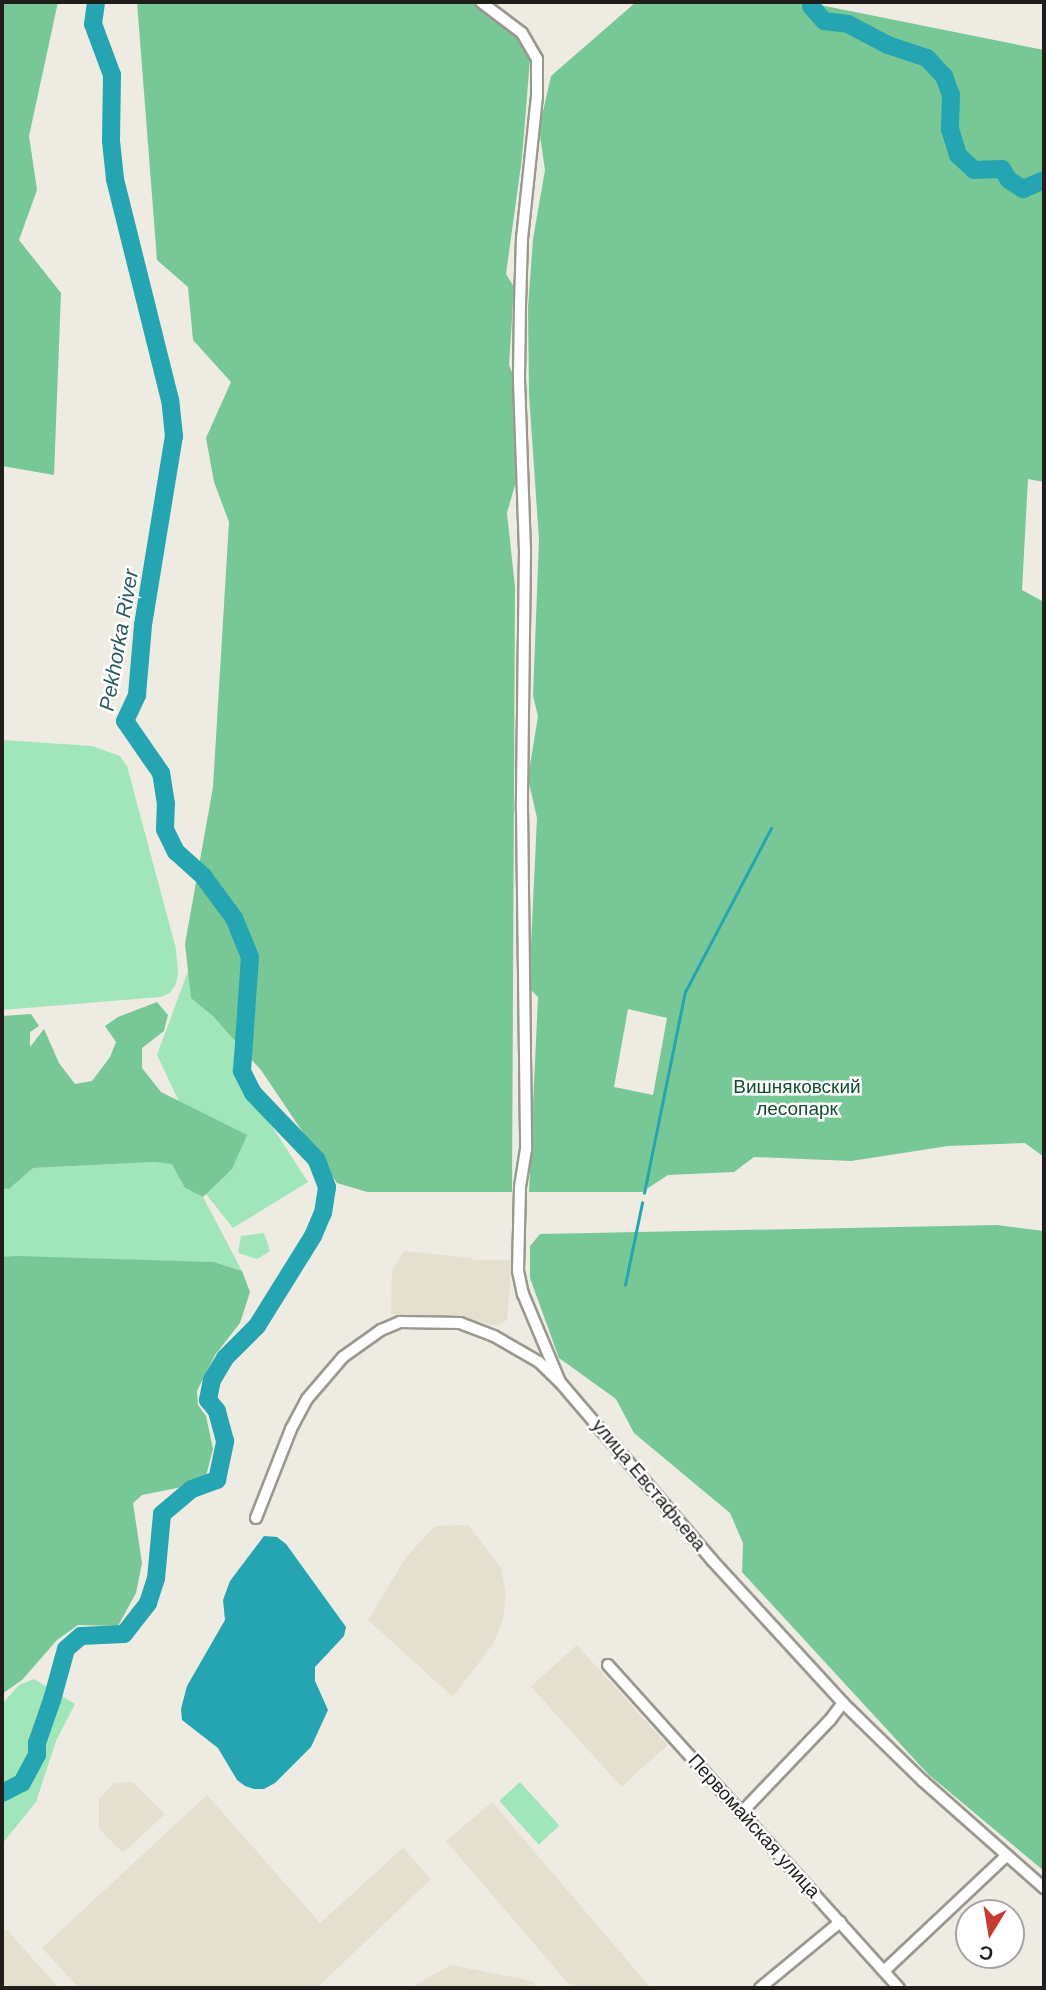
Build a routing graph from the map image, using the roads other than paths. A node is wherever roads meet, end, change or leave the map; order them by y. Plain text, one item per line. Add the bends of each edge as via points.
1 (481, 2) edge
2 (560, 1382) junction
3 (256, 1518) dead end
4 (608, 1665) dead end
5 (843, 1703) junction
6 (741, 1813) junction
7 (1006, 1856) junction
8 (1044, 1888) edge
9 (839, 1922) junction
10 (884, 1971) junction
11 (760, 1988) edge
12 (900, 1988) edge

1 - 2 street via 522,33 537,59 520,305 526,1149 518,1271
2 - 3 street, улица Евстафьева via 539,1363 494,1336 460,1323 393,1324 343,1357 307,1399
2 - 5 street, улица Евстафьева via 712,1560
4 - 6 street, Первомайская улица
5 - 6 street
5 - 7 street, улица Евстафьева
6 - 9 street, Первомайская улица
7 - 8 street, улица Евстафьева
7 - 10 street
9 - 10 street, Первомайская улица
9 - 11 street
10 - 12 street, Первомайская улица

